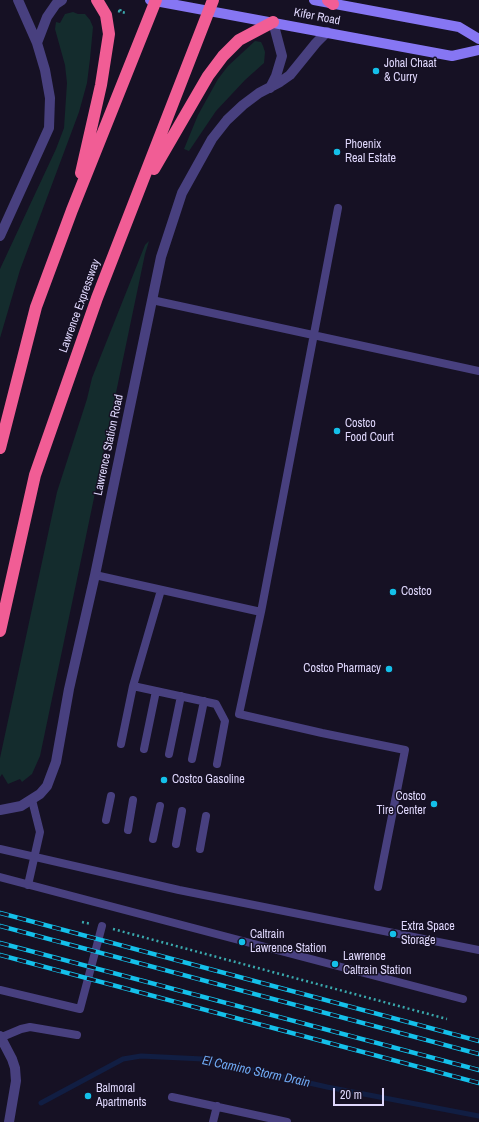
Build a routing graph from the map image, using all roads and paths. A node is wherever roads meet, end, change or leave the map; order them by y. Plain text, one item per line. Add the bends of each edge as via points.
1 (18, 0) edge
2 (62, 0) edge
3 (97, 0) edge
4 (154, 0) edge
5 (314, 0) edge
6 (330, 2) edge
7 (211, 5) edge
8 (122, 7) dead end
9 (126, 12) dead end
10 (273, 22) junction
11 (327, 32) junction
12 (479, 39) edge
13 (37, 43) junction
14 (479, 50) edge
15 (270, 88) junction
16 (134, 203) junction
17 (338, 208) dead end
18 (72, 210) junction
19 (0, 236) edge
20 (152, 300) junction
21 (314, 335) junction
22 (479, 370) edge
23 (0, 448) edge
24 (95, 575) junction
25 (161, 590) junction
26 (261, 612) junction
27 (0, 631) edge
28 (133, 686) junction
29 (156, 690) junction
30 (181, 696) junction
31 (204, 701) junction
32 (121, 744) dead end
33 (144, 749) dead end
34 (169, 754) dead end
35 (192, 759) dead end
36 (217, 764) dead end
37 (111, 796) dead end
38 (32, 800) junction
39 (134, 800) dead end
40 (160, 806) dead end
41 (0, 810) edge
42 (182, 810) dead end
43 (206, 816) dead end
44 (106, 820) dead end
45 (128, 830) dead end
46 (153, 838) dead end
47 (176, 844) dead end
48 (0, 849) edge
49 (200, 849) dead end
50 (35, 857) junction
51 (0, 878) edge
52 (28, 885) junction
53 (378, 887) dead end
54 (82, 922) dead end
55 (102, 926) junction
56 (479, 950) edge
57 (0, 990) edge
58 (463, 999) dead end
59 (447, 1019) dead end
60 (77, 1035) dead end
61 (1, 1036) edge
62 (172, 1097) dead end
63 (217, 1106) junction
64 (270, 1120) edge
65 (9, 1122) edge
66 (214, 1122) edge
67 (287, 1122) edge

1 - 13 street
2 - 13 street via 47,17
3 - 18 highway via 107,18 107,52
4 - 7 main road, Kifer Road
4 - 18 highway
5 - 6 main road, Kifer Road
6 - 12 main road, Kifer Road via 459,27
7 - 10 main road, Kifer Road
7 - 16 highway, Lawrence Expressway
8 - 9 path via 120,11
10 - 11 main road, Kifer Road
10 - 15 street via 282,56
10 - 16 highway via 240,40 223,56 208,76
11 - 14 main road, Kifer Road via 452,56
11 - 15 street, Lawrence Station Road via 290,75
13 - 19 street via 50,98 49,128
15 - 20 street, Lawrence Station Road via 248,101 227,120 197,165 182,193 161,257
16 - 27 highway, Lawrence Expressway via 34,475
17 - 21 lane
18 - 23 highway via 36,307
20 - 21 lane
20 - 24 street, Lawrence Station Road
21 - 22 lane
21 - 26 lane
24 - 25 lane
24 - 38 street, Lawrence Station Road via 69,689 56,762 47,786
25 - 26 lane
25 - 28 lane
26 - 53 lane via 239,714 405,750
28 - 29 lane
28 - 32 lane
29 - 30 lane
29 - 33 lane
30 - 31 lane
30 - 34 lane
31 - 35 lane
31 - 36 lane via 216,704 225,721
37 - 44 lane
38 - 41 street, Lawrence Station Road via 20,806
38 - 50 lane via 40,832
39 - 45 lane
40 - 46 lane
42 - 47 lane
43 - 49 lane
48 - 50 lane
50 - 52 lane
50 - 56 lane via 179,890
51 - 52 lane
52 - 58 lane
54 - 55 path
55 - 57 lane via 80,1009
55 - 59 path
60 - 61 lane via 30,1028
61 - 65 street via 15,1068 16,1081
62 - 63 lane
63 - 64 lane
63 - 66 lane
64 - 67 lane

